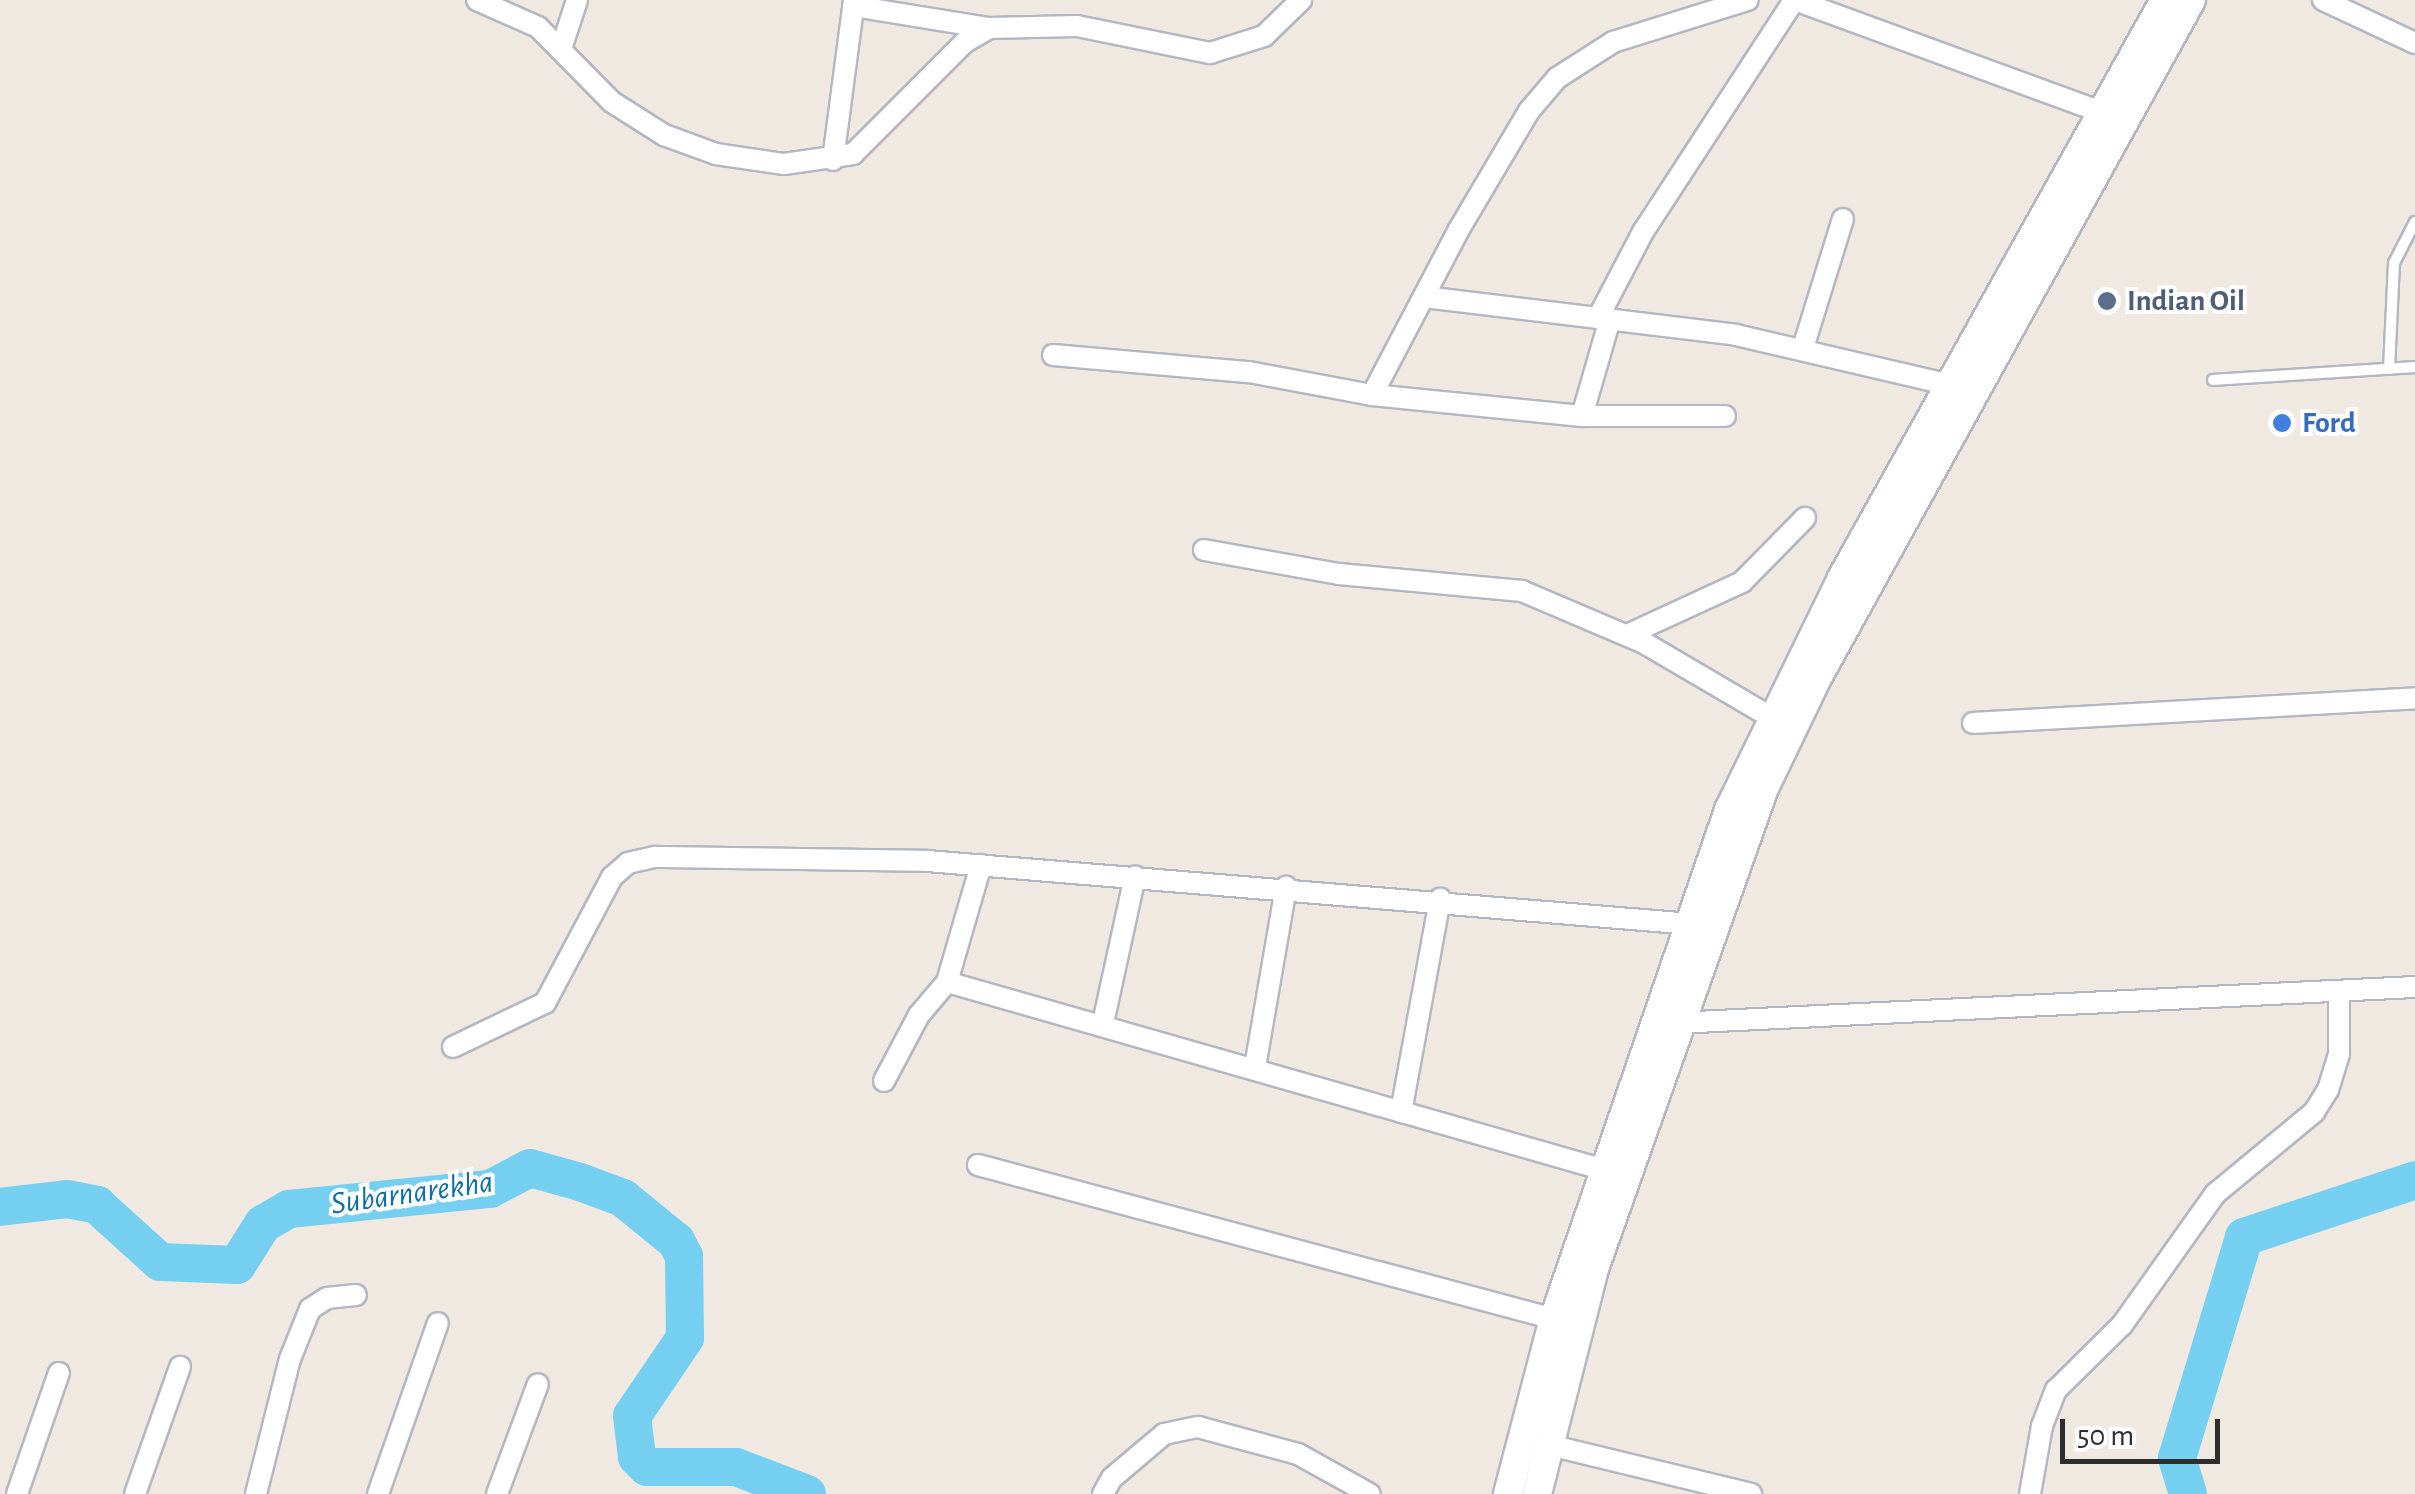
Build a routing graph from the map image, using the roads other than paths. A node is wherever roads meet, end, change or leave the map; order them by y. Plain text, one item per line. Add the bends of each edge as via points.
1 (578, 0) edge
2 (1301, 0) edge
3 (1748, 0) edge
4 (1794, 0) edge
5 (2165, 0) edge
6 (2191, 0) edge
7 (2323, 0) edge
8 (481, 1) edge
9 (853, 3) edge
10 (2368, 10) edge
11 (989, 28) junction
12 (2415, 43) edge
13 (562, 46) junction
14 (2104, 113) junction
15 (833, 160) junction
16 (2078, 182) junction
17 (1843, 219) dead end
18 (2415, 222) edge
19 (1424, 297) junction
20 (1604, 318) junction
21 (1804, 348) junction
22 (1053, 355) dead end
23 (2415, 367) edge
24 (2390, 368) junction
25 (2213, 380) dead end
26 (1963, 389) junction
27 (1372, 395) junction
28 (1582, 416) junction
29 (1724, 416) dead end
30 (1805, 518) dead end
31 (1204, 550) dead end
32 (1627, 635) junction
33 (2415, 698) edge
34 (1772, 718) junction
35 (1973, 723) dead end
36 (980, 864) junction
37 (1136, 876) junction
38 (1286, 887) junction
39 (1440, 899) junction
40 (1698, 925) junction
41 (947, 982) junction
42 (2415, 988) edge
43 (2339, 992) junction
44 (1103, 1023) junction
45 (1676, 1023) junction
46 (452, 1048) dead end
47 (1255, 1067) junction
48 (884, 1081) dead end
49 (1401, 1112) junction
50 (978, 1165) dead end
51 (1614, 1172) junction
52 (356, 1296) dead end
53 (1554, 1320) junction
54 (438, 1323) dead end
55 (180, 1367) dead end
56 (59, 1373) dead end
57 (538, 1384) dead end
58 (1548, 1445) junction
59 (17, 1494) edge
60 (135, 1494) edge
61 (256, 1494) edge
62 (378, 1494) edge
63 (497, 1494) edge
64 (1104, 1494) edge
65 (1370, 1494) edge
66 (1508, 1494) edge
67 (1537, 1494) edge
68 (1751, 1494) edge
69 (2030, 1494) edge

1 - 13 street
2 - 11 street via 1264,36 1210,53 1077,26
3 - 19 street via 1613,42 1556,78 1529,111
4 - 14 street
4 - 20 street via 1643,232
5 - 14 main road
6 - 16 main road
7 - 10 street
8 - 13 street
9 - 11 street
9 - 15 street
10 - 12 street
11 - 15 street via 955,52 882,132 854,154
13 - 15 street via 612,102 664,135 752,162
14 - 16 main road
16 - 26 main road
17 - 21 street
18 - 24 lane via 2394,264
19 - 20 street
19 - 27 street
20 - 21 street
20 - 28 street
21 - 26 street
22 - 27 street via 1249,372
23 - 24 lane
24 - 25 lane
26 - 34 main road
26 - 40 main road
27 - 28 street
28 - 29 street
30 - 32 street via 1742,582
31 - 32 street via 1339,574 1522,591
32 - 34 street
33 - 35 street
34 - 40 main road
36 - 37 street
36 - 41 street
36 - 46 street via 692,855 628,864 612,877 545,1003
37 - 38 street
37 - 44 street
38 - 39 street
38 - 47 street
39 - 40 street
39 - 49 street
40 - 45 main road
40 - 51 main road
41 - 44 street
41 - 48 street via 920,1015
42 - 43 street
43 - 45 street
43 - 69 street via 2339,1054 2328,1090 2314,1112 2215,1194 2122,1325 2056,1390
44 - 47 street
45 - 51 main road
47 - 49 street
49 - 51 street
50 - 53 street
51 - 53 main road
51 - 58 main road
52 - 61 street via 328,1298 310,1309 290,1358
53 - 66 main road
54 - 62 street
55 - 60 street
56 - 59 street
57 - 63 street
58 - 67 main road
58 - 68 street
64 - 65 street via 1112,1478 1164,1434 1198,1427 1298,1454

